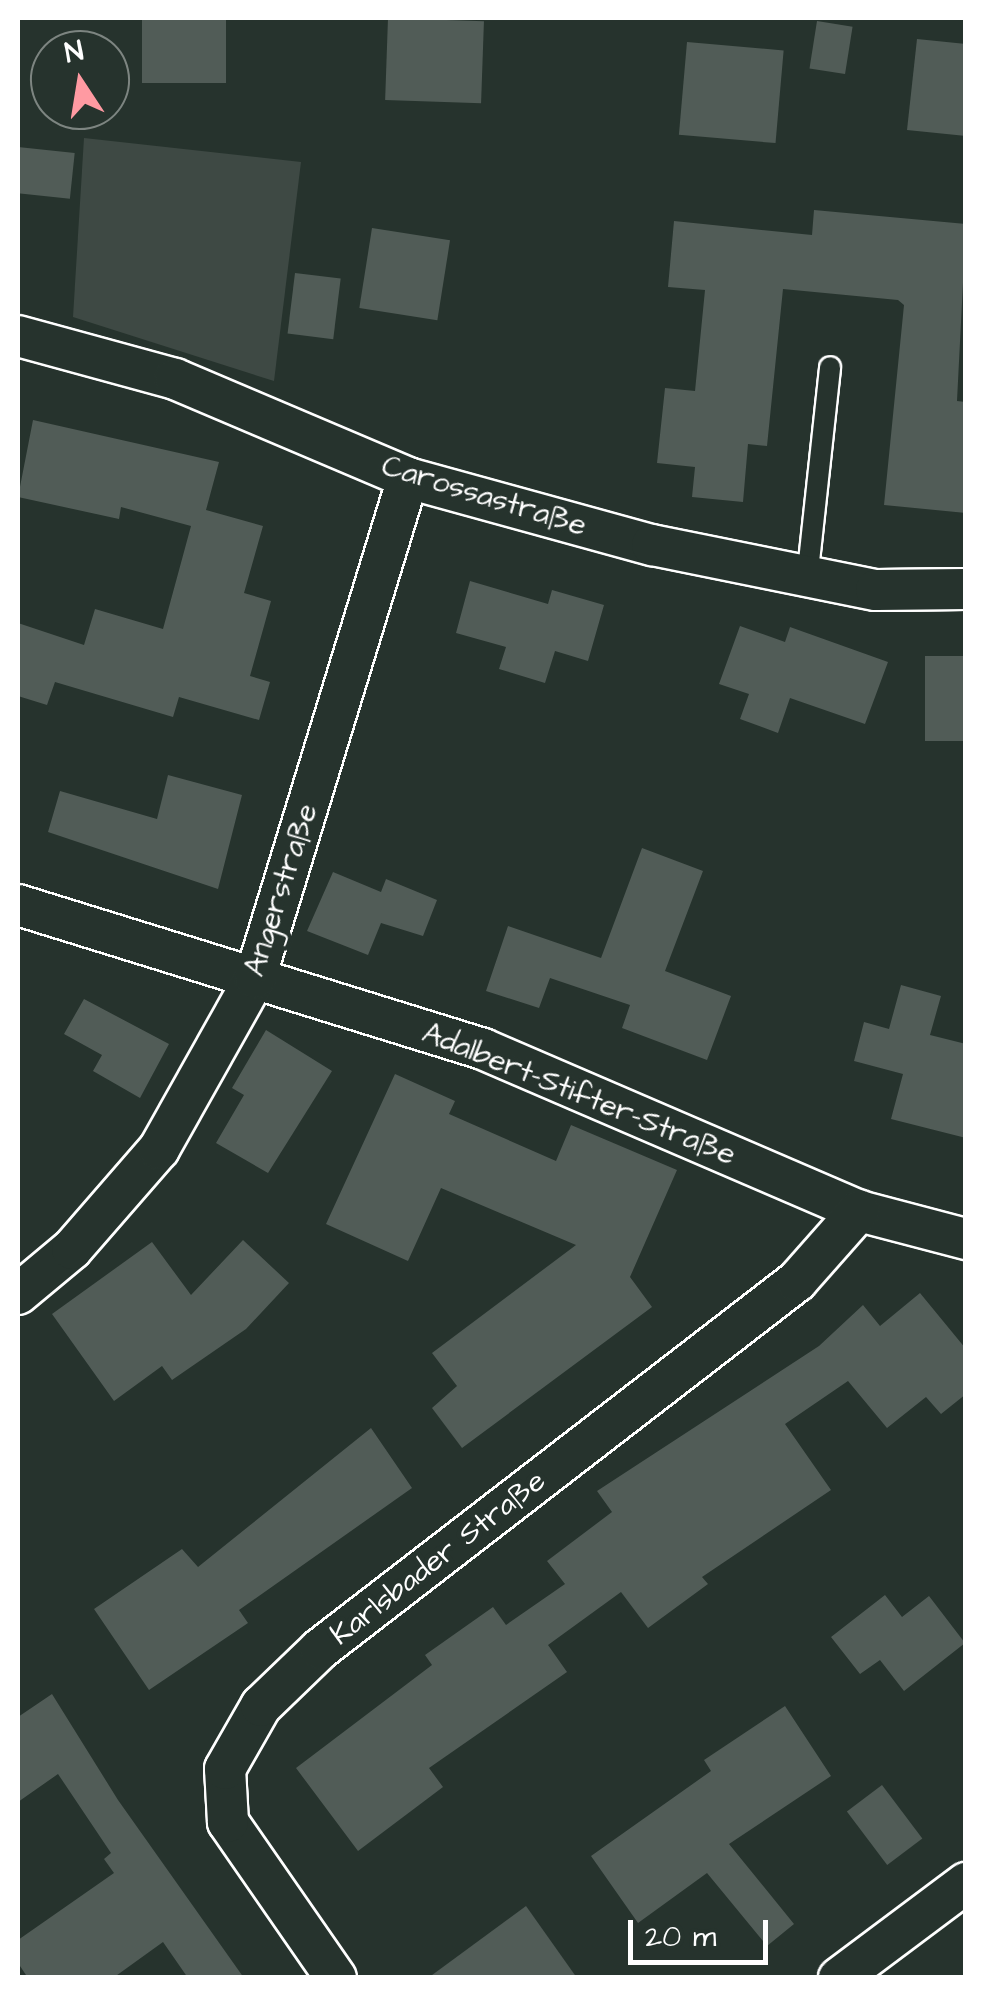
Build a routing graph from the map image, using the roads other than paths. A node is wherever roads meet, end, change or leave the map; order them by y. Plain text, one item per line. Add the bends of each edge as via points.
1 (18, 336) edge
2 (830, 367) dead end
3 (408, 478) junction
4 (807, 580) junction
5 (966, 589) edge
6 (18, 905) edge
7 (256, 978) junction
8 (859, 1210) junction
9 (966, 1240) edge
10 (18, 1294) edge
11 (966, 1883) edge
12 (336, 1978) edge
13 (839, 1978) edge

1 - 3 street, Carossastraße via 175,379
2 - 4 lane
3 - 4 street, Carossastraße
3 - 7 street, Angerstraße
4 - 5 street, Carossastraße via 908,592
6 - 7 street, Adalbert-Stifter-Straße
7 - 8 street, Adalbert-Stifter-Straße via 483,1049
7 - 10 street, Angerstraße via 159,1148 72,1249
8 - 9 street, Adalbert-Stifter-Straße
8 - 12 street, Karlsbader Straße via 798,1280 320,1649 261,1706 225,1769 228,1822
11 - 13 street

